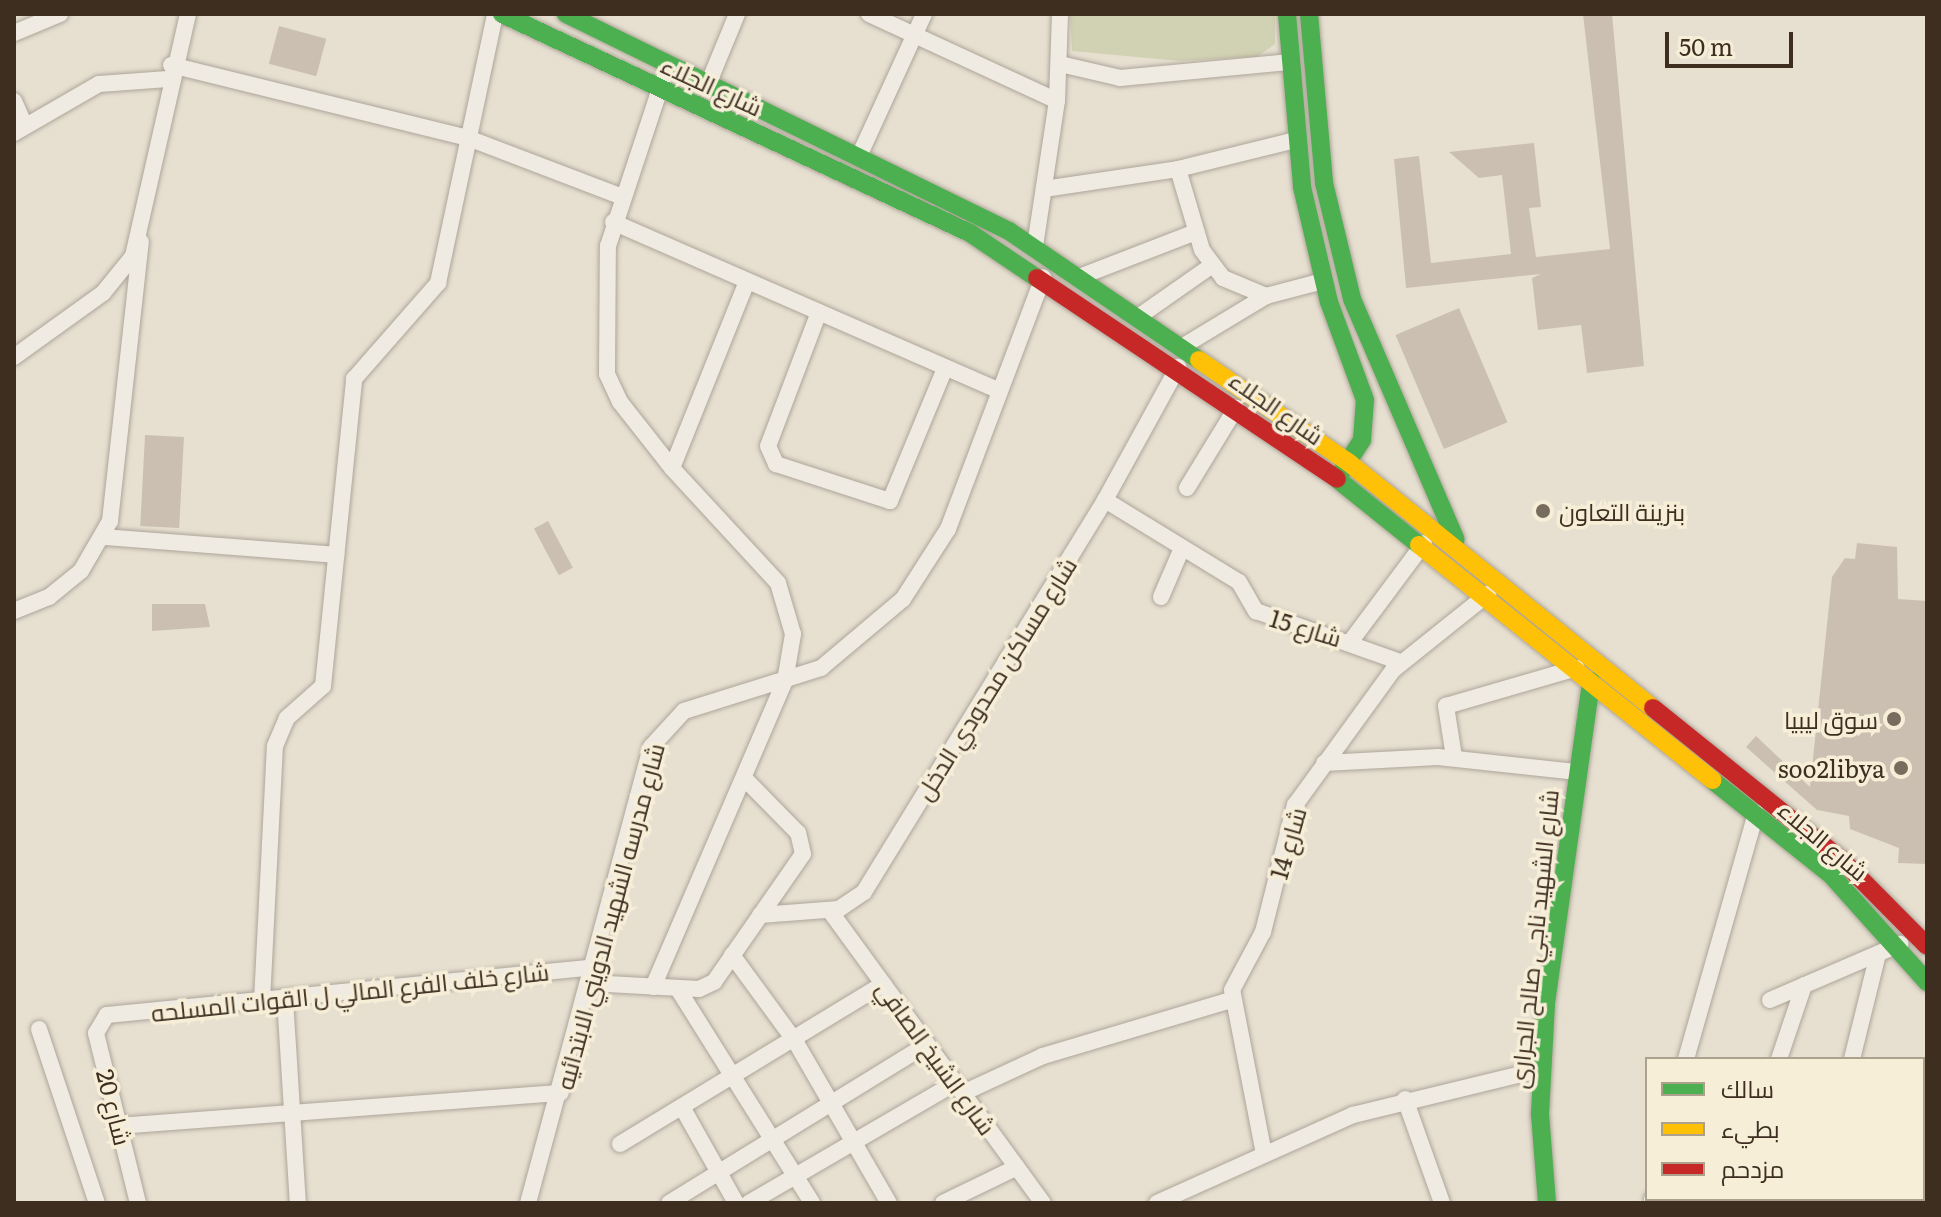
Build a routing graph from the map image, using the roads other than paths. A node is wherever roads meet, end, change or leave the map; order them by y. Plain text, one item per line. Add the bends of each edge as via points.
1 (60, 14) edge
2 (188, 14) edge
3 (495, 14) edge
4 (502, 14) edge
5 (566, 14) edge
6 (737, 14) edge
7 (869, 14) edge
8 (924, 14) edge
9 (1287, 14) edge
10 (1309, 14) edge
11 (1058, 15) edge
12 (14, 33) edge
13 (913, 37) junction
14 (1288, 62) junction
15 (670, 63) junction
16 (1060, 64) junction
17 (170, 72) junction
18 (709, 82) junction
19 (661, 87) junction
20 (14, 101) edge
21 (1057, 101) junction
22 (20, 129) edge
23 (468, 138) junction
24 (1295, 140) junction
25 (860, 154) junction
26 (1178, 169) junction
27 (1044, 189) junction
28 (620, 196) junction
29 (613, 222) junction
30 (1196, 232) junction
31 (141, 242) junction
32 (1035, 246) junction
33 (1211, 266) junction
34 (1082, 276) junction
35 (1043, 277) junction
36 (747, 281) junction
37 (1323, 281) junction
38 (1266, 296) junction
39 (819, 312) junction
40 (1141, 315) junction
41 (1185, 345) junction
42 (14, 357) edge
43 (1178, 367) junction
44 (945, 368) junction
45 (1000, 391) junction
46 (1236, 408) junction
47 (1348, 462) junction
48 (672, 468) junction
49 (1337, 479) junction
50 (1187, 488) dead end
51 (1105, 500) junction
52 (104, 537) junction
53 (1424, 543) junction
54 (1458, 543) junction
55 (1182, 548) junction
56 (336, 555) junction
57 (1488, 594) junction
58 (1161, 597) dead end
59 (14, 611) edge
60 (1351, 641) junction
61 (1400, 662) junction
62 (1577, 668) junction
63 (785, 681) junction
64 (1591, 681) junction
65 (1454, 757) junction
66 (1324, 763) junction
67 (1575, 772) junction
68 (746, 780) junction
69 (1756, 813) junction
70 (830, 911) junction
71 (760, 915) junction
72 (1900, 944) junction
73 (1927, 946) edge
74 (1878, 954) junction
75 (732, 955) junction
76 (591, 975) junction
77 (1927, 982) edge
78 (883, 984) junction
79 (1804, 985) junction
80 (653, 987) junction
81 (678, 989) junction
82 (285, 999) junction
83 (1231, 1000) junction
84 (1770, 1000) dead end
85 (262, 1001) junction
86 (107, 1015) joint
87 (39, 1029) dead end
88 (795, 1041) junction
89 (927, 1044) junction
90 (1687, 1057) edge
91 (1780, 1057) edge
92 (1852, 1057) edge
93 (1541, 1069) junction
94 (734, 1077) junction
95 (959, 1088) junction
96 (561, 1093) junction
97 (1405, 1099) junction
98 (834, 1105) junction
99 (682, 1107) junction
100 (292, 1112) junction
101 (119, 1126) junction
102 (855, 1141) junction
103 (774, 1142) junction
104 (620, 1144) dead end
105 (1264, 1154) junction
106 (1017, 1167) junction
107 (720, 1174) junction
108 (795, 1176) junction
109 (97, 1203) edge
110 (138, 1203) edge
111 (298, 1203) edge
112 (528, 1203) edge
113 (669, 1203) edge
114 (736, 1203) edge
115 (749, 1203) edge
116 (812, 1203) edge
117 (889, 1203) edge
118 (943, 1203) edge
119 (1043, 1203) edge
120 (1157, 1203) edge
121 (1442, 1203) edge
122 (1547, 1203) edge

1 - 12 street
2 - 17 street
3 - 23 street
4 - 19 main road, شارع الجلاء
5 - 15 main road, شارع الجلاء
6 - 18 street
7 - 13 street
8 - 13 street
9 - 14 main road
10 - 54 main road via 1322,168 1352,299
11 - 16 street
13 - 21 street
13 - 25 street
14 - 16 street via 1120,78
14 - 24 main road
15 - 18 main road, شارع الجلاء
15 - 19 street
16 - 21 street
17 - 22 street via 99,84
17 - 23 street
17 - 31 street
18 - 25 main road, شارع الجلاء
19 - 28 street
19 - 35 main road, شارع الجلاء via 945,220
20 - 22 street
21 - 27 street
23 - 28 street
23 - 56 street via 433,295 371,353 354,379
24 - 26 street
24 - 37 main road
25 - 32 main road, شارع الجلاء
26 - 27 street
26 - 30 street
27 - 32 street
28 - 29 street
29 - 36 street
29 - 48 street via 607,374 620,402
30 - 33 street
30 - 34 street
31 - 42 street via 103,293
31 - 52 street via 114,505
32 - 34 main road, شارع الجلاء
33 - 38 street via 1236,288
33 - 40 street
34 - 40 main road, شارع الجلاء
35 - 43 main road, شارع الجلاء
35 - 45 street, شارع مدرسه الشهيد الدويني الابتدائيه
36 - 39 street
36 - 48 street
37 - 38 street
37 - 47 main road via 1365,400 1362,440
38 - 41 street
39 - 44 street
39 - 44 street via 768,446 776,464 890,501
40 - 41 main road, شارع الجلاء
41 - 47 main road, شارع الجلاء
43 - 46 main road, شارع الجلاء
43 - 51 street, شارع مساكن محدودي الدخل
44 - 45 street
45 - 63 street, شارع مدرسه الشهيد الدويني الابتدائيه via 948,529 916,583 835,659
46 - 49 main road, شارع الجلاء
46 - 50 street
47 - 49 main road
47 - 54 main road, شارع الجلاء
48 - 63 street via 786,597 793,634
49 - 53 main road, شارع الجلاء
51 - 55 street, شارع 15
51 - 70 street, شارع مساكن محدودي الدخل via 864,892
52 - 56 street
52 - 59 street via 66,585
53 - 57 main road, شارع الجلاء
53 - 60 street
54 - 73 main road, شارع الجلاء via 1841,859
55 - 58 street
55 - 60 street, شارع 15 via 1239,582 1256,611
56 - 85 street via 323,686 287,718 275,746
57 - 61 street, شارع 14
57 - 62 main road, شارع الجلاء
60 - 61 street, شارع 15
61 - 66 street, شارع 14
62 - 64 main road, شارع الجلاء
62 - 65 street via 1446,706
63 - 68 street
63 - 76 street, شارع مدرسه الشهيد الدويني الابتدائيه via 684,711 659,733
64 - 67 main road, شارع الشهيد ناجي صالح الجرارى
64 - 69 main road, شارع الجلاء
65 - 66 street
65 - 67 street
66 - 83 street, شارع 14 via 1295,805 1263,932
67 - 93 main road, شارع الشهيد ناجي صالح الجرارى
68 - 71 street via 804,847
68 - 80 street
69 - 72 main road, شارع الجلاء
69 - 90 street
70 - 71 street, شارع مساكن محدودي الدخل
70 - 78 street, شارع الشيخ الصافي
71 - 75 street
72 - 74 street
72 - 77 main road, شارع الجلاء
74 - 79 street
74 - 92 street
75 - 81 street via 709,985
75 - 88 street
76 - 80 street, شارع خلف الفرع المالي ل القوات المسلحه
76 - 82 street, شارع خلف الفرع المالي ل القوات المسلحه
76 - 96 street, شارع مدرسه الشهيد الدويني الابتدائيه
78 - 88 street
78 - 89 street, شارع الشيخ الصافي
79 - 84 street
79 - 91 street
80 - 81 street, شارع خلف الفرع المالي ل القوات المسلحه
81 - 94 street
82 - 85 street, شارع خلف الفرع المالي ل القوات المسلحه
82 - 100 street
83 - 95 street via 1043,1056
83 - 105 street
85 - 86 street, شارع خلف الفرع المالي ل القوات المسلحه
86 - 101 street, شارع 20 via 96,1033
87 - 109 street
88 - 94 street
88 - 98 street
89 - 95 street, شارع الشيخ الصافي
89 - 98 street
93 - 97 street
93 - 122 main road, شارع الشهيد ناجي صالح الجرارى
94 - 99 street
94 - 103 street
95 - 102 street
95 - 106 street, شارع الشيخ الصافي
96 - 100 street
96 - 112 street, شارع مدرسه الشهيد الدويني الابتدائيه
97 - 105 street
97 - 121 street
98 - 102 street
98 - 103 street
99 - 104 street
99 - 107 street
100 - 101 street
100 - 111 street
101 - 110 street, شارع 20
102 - 108 street
102 - 117 street
103 - 107 street
103 - 108 street
105 - 120 street
106 - 118 street
106 - 119 street, شارع الشيخ الصافي
107 - 113 street
107 - 114 street
108 - 115 street
108 - 116 street

